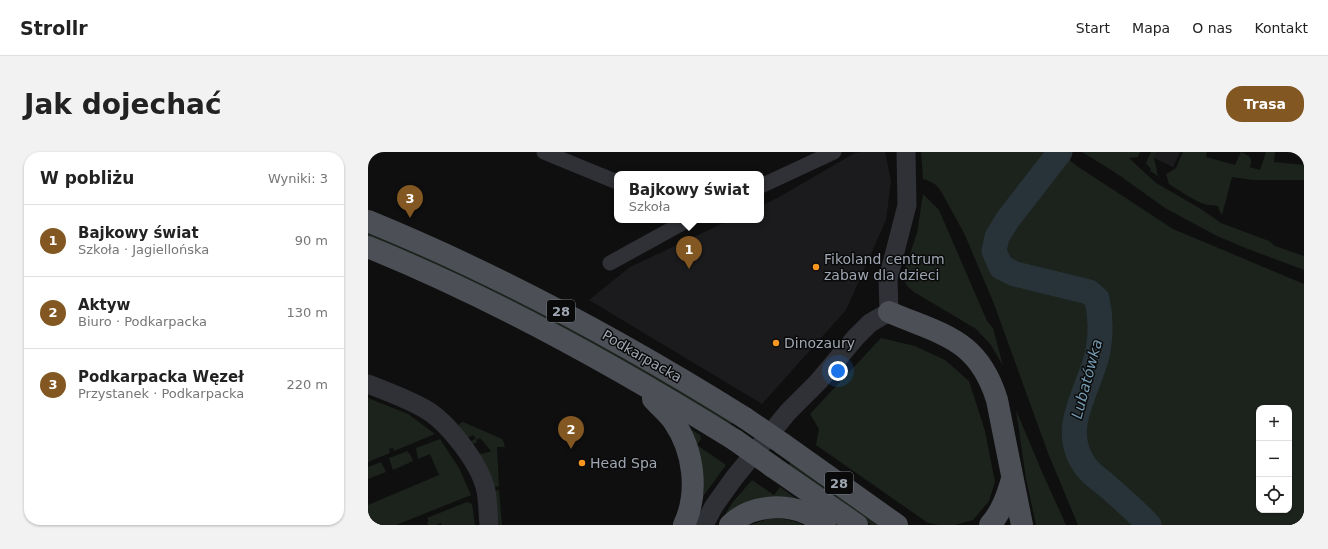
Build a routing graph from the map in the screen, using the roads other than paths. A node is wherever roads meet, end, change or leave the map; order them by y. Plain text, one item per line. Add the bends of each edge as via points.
1 (544, 152) edge
2 (834, 152) edge
3 (906, 152) edge
4 (614, 181) edge
5 (764, 185) edge
6 (368, 222) edge
7 (683, 223) edge
8 (368, 247) edge
9 (610, 263) dead end
10 (889, 312) junction
11 (634, 380) junction
12 (368, 384) edge
13 (1012, 478) junction
14 (489, 525) edge
15 (684, 525) edge
16 (704, 525) edge
17 (730, 525) edge
18 (825, 525) edge
19 (857, 525) edge
20 (897, 525) edge
21 (990, 525) edge
22 (1022, 525) edge

1 - 4 street
2 - 5 street
3 - 10 street via 907,205 888,279
6 - 20 main road, Podkarpacka / 28, bridge via 533,296 638,353 745,418
7 - 9 street
8 - 11 main road, Podkarpacka / 28 via 438,277 507,311
10 - 13 main road via 962,344 984,368 997,400
10 - 16 street via 870,322 788,412 734,478
11 - 15 main road via 674,421 688,450 693,477 691,500
11 - 19 main road, Podkarpacka / 28, bridge via 735,440
12 - 14 street via 425,409 448,428 471,457 478,471 486,490
13 - 21 main road via 1005,502
13 - 22 main road
17 - 18 main road via 745,514 774,507 807,513

